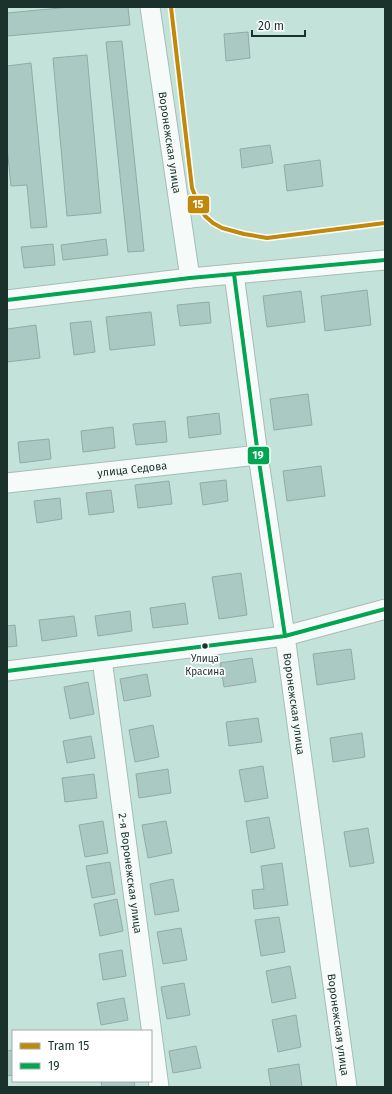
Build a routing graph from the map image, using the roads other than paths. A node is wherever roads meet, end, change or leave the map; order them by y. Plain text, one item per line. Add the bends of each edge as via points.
1 (150, 7) edge
2 (385, 260) edge
3 (234, 274) junction
4 (190, 278) junction
5 (7, 300) edge
6 (258, 455) junction
7 (7, 483) edge
8 (385, 608) edge
9 (285, 636) junction
10 (102, 659) junction
11 (7, 671) edge
12 (151, 1030) edge
13 (152, 1034) edge
14 (159, 1087) edge
15 (347, 1087) edge

1 - 4 street, Воронежская улица
2 - 3 street
3 - 4 street
3 - 6 street, Воронежская улица
4 - 5 street
6 - 7 street, улица Седова
6 - 9 street, Воронежская улица
8 - 9 street
9 - 10 street
9 - 15 street, Воронежская улица
10 - 11 street
10 - 12 street, 2-я Воронежская улица
13 - 14 street, 2-я Воронежская улица

